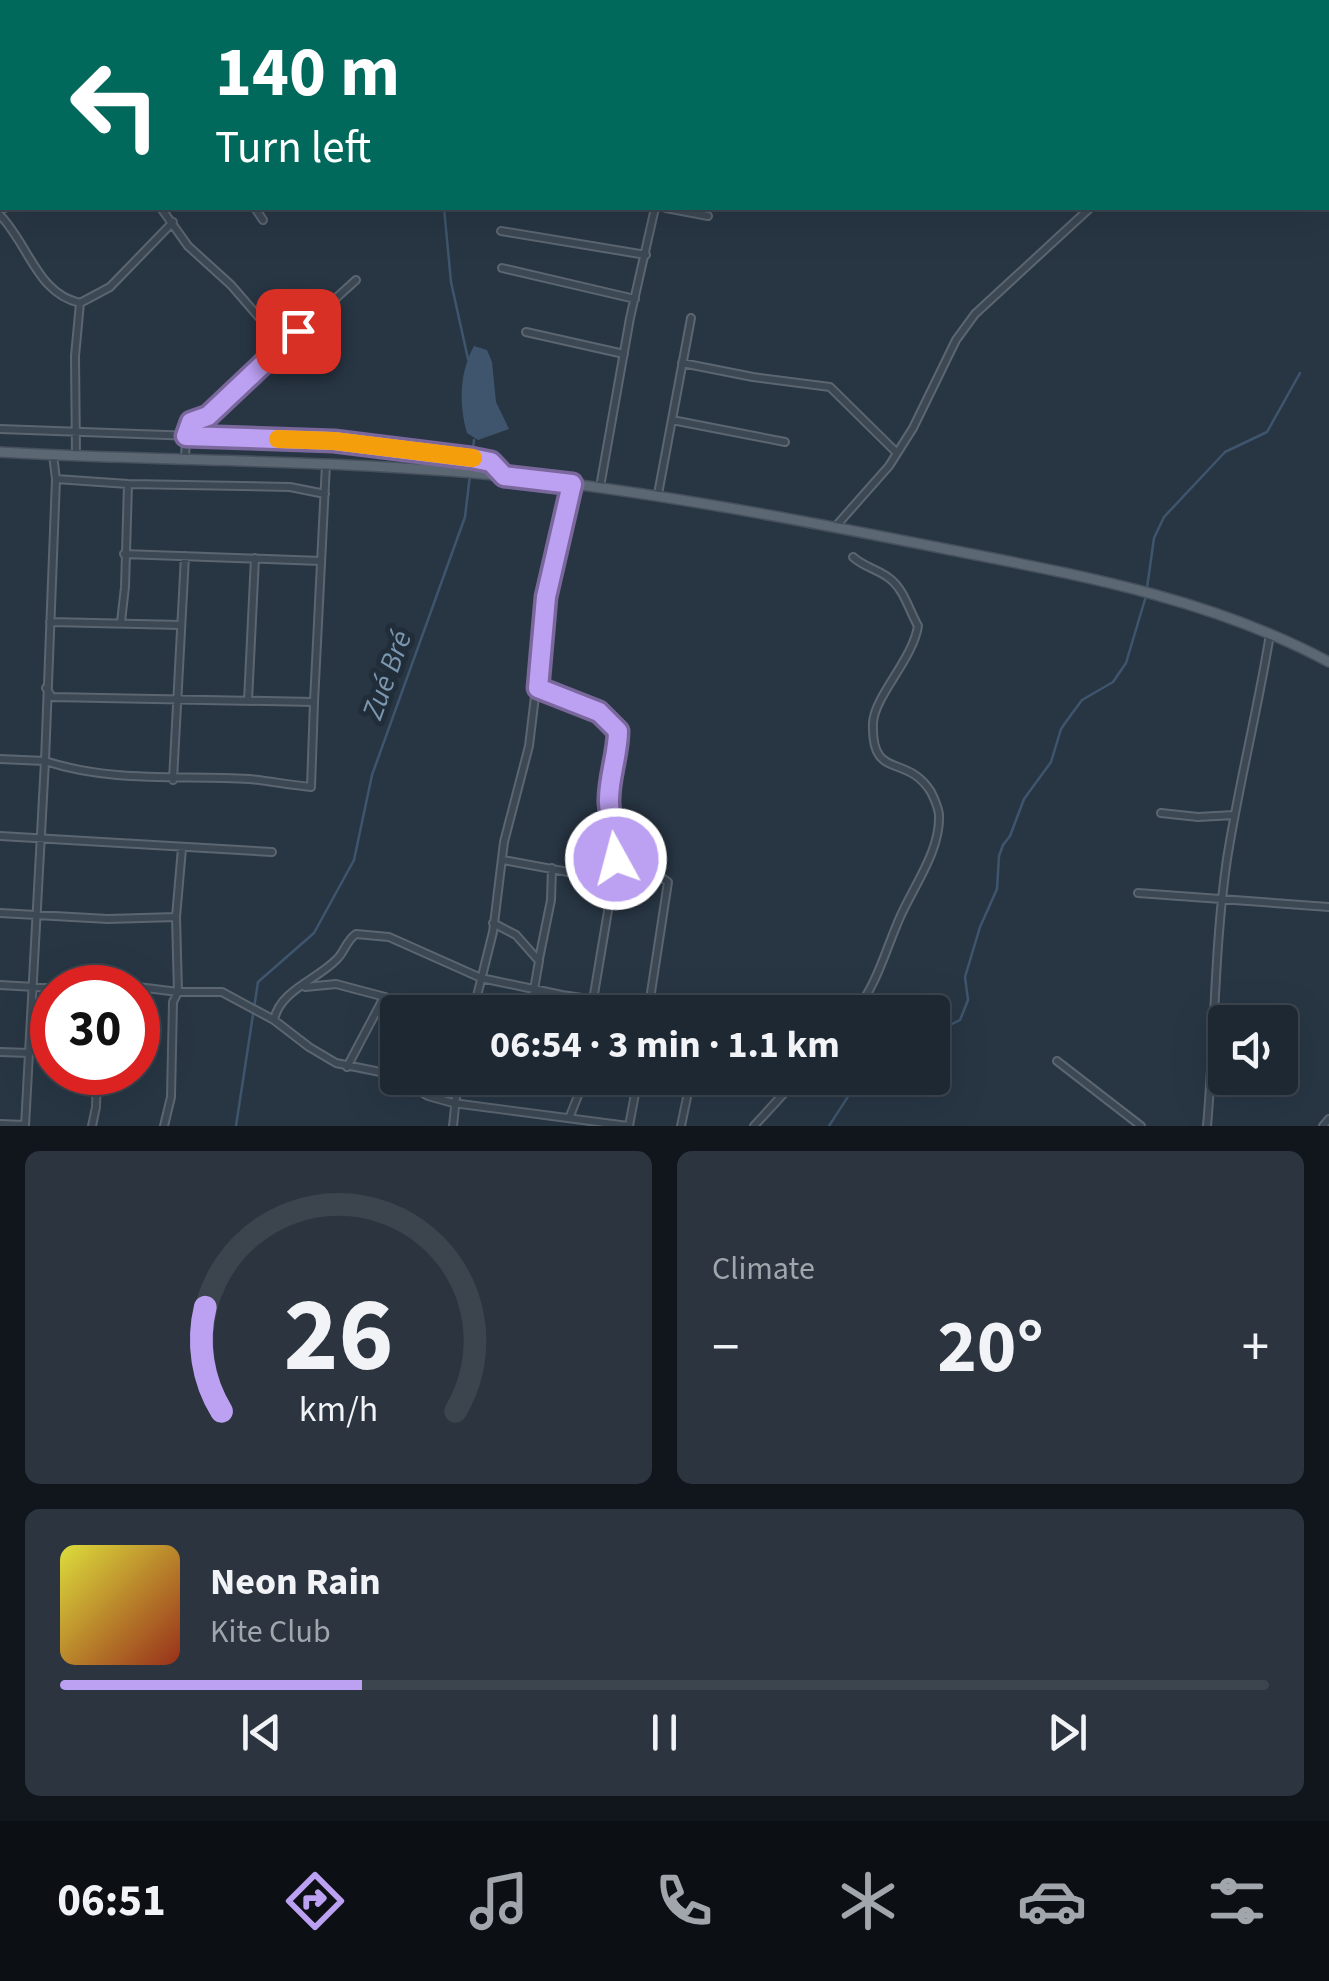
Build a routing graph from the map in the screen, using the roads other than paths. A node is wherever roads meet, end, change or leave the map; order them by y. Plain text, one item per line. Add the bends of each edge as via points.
1 (2, 210) edge
2 (163, 210) edge
3 (257, 210) edge
4 (655, 210) edge
5 (676, 210) edge
6 (1088, 210) edge
7 (708, 216) dead end
8 (263, 220) dead end
9 (173, 222) junction
10 (501, 231) dead end
11 (646, 255) junction
12 (502, 268) dead end
13 (356, 280) dead end
14 (635, 299) junction
15 (80, 303) junction
16 (691, 318) dead end
17 (526, 332) dead end
18 (284, 346) junction
19 (624, 354) junction
20 (682, 362) junction
21 (672, 420) junction
22 (0, 428) edge
23 (76, 433) junction
24 (186, 436) junction
25 (785, 442) dead end
26 (0, 452) edge
27 (897, 453) junction
28 (54, 455) junction
29 (76, 456) junction
30 (184, 458) junction
31 (326, 464) junction
32 (504, 476) junction
33 (56, 479) junction
34 (128, 484) junction
35 (572, 484) junction
36 (600, 487) junction
37 (325, 494) junction
38 (658, 494) junction
39 (836, 526) junction
40 (124, 554) junction
41 (184, 556) junction
42 (256, 558) junction
43 (854, 558) dead end
44 (321, 561) junction
45 (50, 622) junction
46 (121, 622) junction
47 (181, 624) junction
48 (1271, 632) junction
49 (1329, 662) edge
50 (46, 688) junction
51 (538, 688) junction
52 (177, 699) junction
53 (248, 701) junction
54 (314, 702) junction
55 (0, 759) edge
56 (45, 760) junction
57 (173, 780) junction
58 (1161, 813) dead end
59 (1235, 815) junction
60 (0, 836) edge
61 (41, 837) junction
62 (618, 847) junction
63 (182, 848) junction
64 (272, 852) dead end
65 (503, 860) junction
66 (552, 868) junction
67 (606, 879) junction
68 (1138, 893) dead end
69 (1222, 899) junction
70 (1329, 908) edge
71 (0, 913) edge
72 (38, 913) junction
73 (176, 917) junction
74 (494, 923) junction
75 (538, 960) junction
76 (34, 965) edge
77 (481, 978) junction
78 (0, 985) edge
79 (30, 987) edge
80 (534, 989) junction
81 (160, 990) edge
82 (299, 990) junction
83 (178, 992) junction
84 (476, 995) edge
85 (533, 995) edge
86 (566, 995) edge
87 (594, 995) edge
88 (650, 995) edge
89 (866, 995) edge
90 (380, 996) edge
91 (380, 1005) edge
92 (274, 1020) junction
93 (0, 1052) edge
94 (30, 1053) joint
95 (1057, 1061) dead end
96 (347, 1067) junction
97 (96, 1095) edge
98 (455, 1095) edge
99 (578, 1095) edge
100 (634, 1095) edge
101 (687, 1095) edge
102 (782, 1095) edge
103 (453, 1103) junction
104 (570, 1116) junction
105 (1329, 1119) edge
106 (0, 1124) edge
107 (25, 1126) edge
108 (92, 1126) edge
109 (164, 1126) edge
110 (454, 1126) edge
111 (628, 1126) edge
112 (681, 1126) edge
113 (754, 1126) edge
114 (1141, 1126) edge
115 (1207, 1126) edge
116 (1323, 1126) edge

1 - 15 street via 41,279
2 - 9 street
3 - 8 street
4 - 11 street
5 - 7 street
6 - 27 street via 975,314
9 - 15 street via 110,286
9 - 18 street
10 - 11 street
11 - 14 street
12 - 14 street
13 - 18 street
14 - 19 street
15 - 23 street
16 - 20 street
17 - 19 street
18 - 24 street via 208,416 191,422
19 - 36 street
20 - 21 street
20 - 27 street via 830,387
21 - 25 street
21 - 38 street
22 - 23 street
23 - 24 street
23 - 29 street
24 - 30 street
24 - 32 street via 334,441 471,458 491,462
26 - 28 main road
27 - 39 street
28 - 29 main road
28 - 33 street
29 - 30 main road
30 - 31 main road
31 - 32 main road
31 - 37 street
32 - 35 main road
33 - 34 street
33 - 45 street
34 - 37 street via 290,487
34 - 40 street
35 - 36 main road
35 - 51 street via 546,597
36 - 38 main road
37 - 44 street
38 - 39 main road
39 - 48 main road via 1178,600
40 - 41 street
40 - 46 street
41 - 42 street
41 - 47 street
42 - 44 street
42 - 53 street
43 - 89 street via 900,588 918,626 878,702 876,754 920,779 939,813 928,862
44 - 54 street
45 - 46 street
45 - 50 street
46 - 47 street
47 - 52 street
48 - 49 main road
48 - 59 street
50 - 52 street via 52,696
50 - 56 street
51 - 62 street via 599,712 618,731 609,802
51 - 65 street
52 - 53 street
52 - 57 street
53 - 54 street
54 - 57 street via 311,787
55 - 56 street
56 - 57 street
56 - 61 street
58 - 59 street
59 - 69 street
60 - 61 street
61 - 63 street
61 - 72 street
62 - 67 street
62 - 88 street via 668,882
63 - 64 street
63 - 73 street
65 - 66 street
65 - 74 street
66 - 67 street
66 - 75 street
67 - 87 street via 608,911
68 - 69 street
69 - 70 street
69 - 115 street
71 - 72 street
72 - 73 street
72 - 76 street
73 - 83 street
74 - 75 street
74 - 77 street
75 - 80 street
77 - 80 street
77 - 82 street via 389,937 356,934 339,958
77 - 84 street
78 - 79 street
80 - 85 street
80 - 86 street
81 - 83 street
82 - 90 street via 336,984
82 - 92 street via 283,1000
83 - 92 street via 222,992
83 - 109 street
91 - 96 street
92 - 96 street
93 - 94 street
94 - 107 street
95 - 114 street
96 - 103 street via 390,1074
97 - 108 street
98 - 103 street
99 - 104 street
100 - 111 street
101 - 112 street
102 - 113 street
103 - 104 street
103 - 110 street
104 - 111 street
105 - 116 street
106 - 107 street

